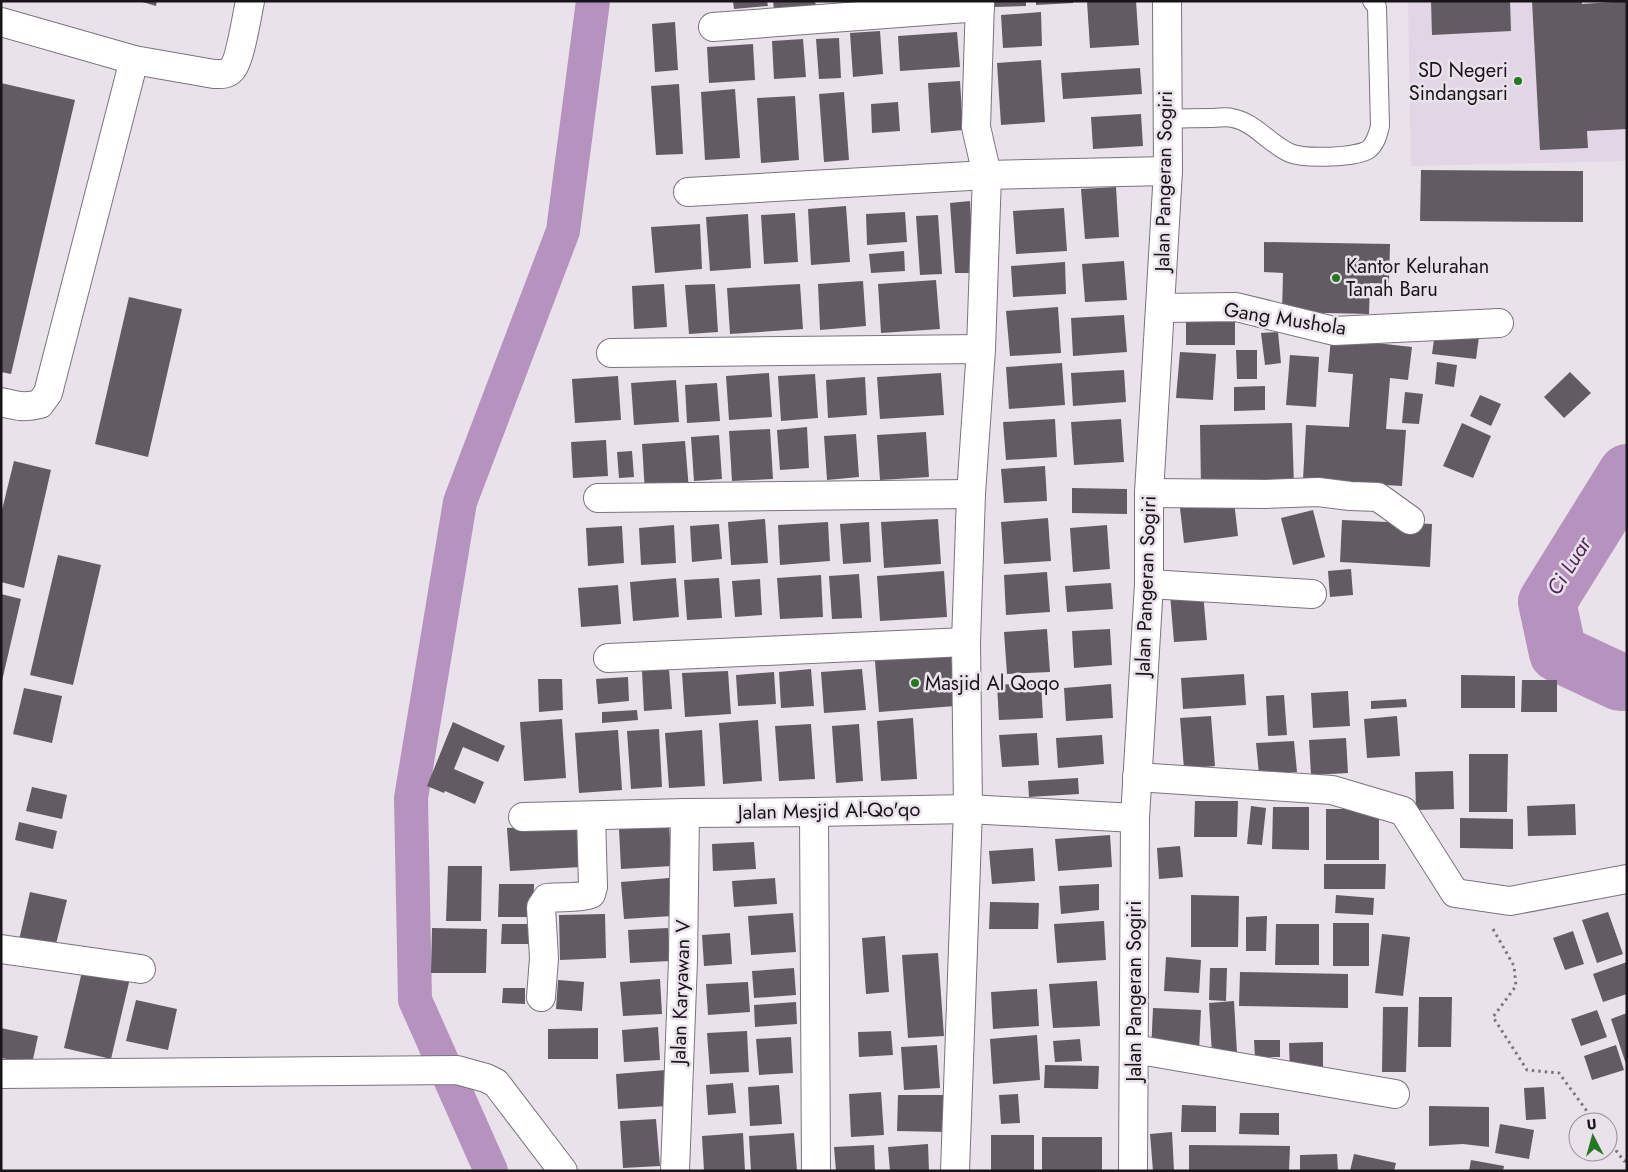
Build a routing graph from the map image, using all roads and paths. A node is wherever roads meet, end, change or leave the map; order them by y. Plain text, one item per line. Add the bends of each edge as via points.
1 (250, 1) edge
2 (1167, 1) edge
3 (1372, 1) edge
4 (980, 4) edge
5 (1, 22) edge
6 (713, 27) dead end
7 (134, 60) junction
8 (1167, 119) junction
9 (1168, 171) junction
10 (987, 175) junction
11 (688, 192) dead end
12 (1161, 308) junction
13 (1499, 323) dead end
14 (981, 349) junction
15 (611, 353) dead end
16 (1, 402) edge
17 (1149, 493) junction
18 (971, 494) junction
19 (598, 498) dead end
20 (1410, 520) dead end
21 (1149, 584) junction
22 (1312, 594) dead end
23 (966, 642) junction
24 (608, 658) dead end
25 (1137, 777) junction
26 (968, 809) junction
27 (814, 812) junction
28 (685, 813) junction
29 (591, 816) junction
30 (523, 817) dead end
31 (1135, 818) junction
32 (1627, 880) edge
33 (1491, 926) dead end
34 (1, 949) edge
35 (141, 969) dead end
36 (541, 997) dead end
37 (1134, 1049) junction
38 (1, 1074) edge
39 (1395, 1094) dead end
40 (1588, 1112) edge
41 (1618, 1153) edge
42 (1627, 1161) edge
43 (563, 1171) edge
44 (675, 1171) edge
45 (816, 1171) edge
46 (955, 1171) edge
47 (1133, 1171) edge

1 - 7 street via 236,64 228,73 214,74
2 - 8 street, Jalan Pangeran Sogiri
3 - 8 lane via 1377,7 1380,126 1370,148 1348,154 1302,156 1291,154 1255,128 1230,117
4 - 6 street
4 - 10 street via 976,127
5 - 7 street
7 - 16 street via 48,393 40,404 24,408
8 - 9 street, Jalan Pangeran Sogiri
9 - 10 street
9 - 12 street, Jalan Pangeran Sogiri
10 - 11 street
10 - 14 street
12 - 13 street, Gang Mushola via 1236,307 1334,331
12 - 17 street, Jalan Pangeran Sogiri
14 - 15 street
14 - 18 street
17 - 20 street via 1318,492 1378,498
17 - 21 street, Jalan Pangeran Sogiri
18 - 19 street
18 - 23 street
21 - 22 street
21 - 25 street, Jalan Pangeran Sogiri
23 - 24 street
23 - 26 street
25 - 31 street, Jalan Pangeran Sogiri
25 - 32 street via 1332,790 1403,811 1455,893 1510,901
26 - 27 street, Jalan Mesjid Al-Qo'qo
26 - 31 street, Jalan Mesjid Al-Qo'qo
26 - 46 street
27 - 28 street, Jalan Mesjid Al-Qo'qo
27 - 45 street
28 - 29 street, Jalan Mesjid Al-Qo'qo
28 - 44 street, Jalan Karyawan V
29 - 30 street, Jalan Mesjid Al-Qo'qo
29 - 36 street via 594,887 591,894 547,898 541,906 544,958
31 - 37 street, Jalan Pangeran Sogiri
33 - 40 path via 1514,966 1516,986 1493,1017 1527,1070 1560,1073
34 - 35 street
37 - 39 street
37 - 47 street, Jalan Pangeran Sogiri
38 - 43 street via 457,1070 496,1083
41 - 42 path

